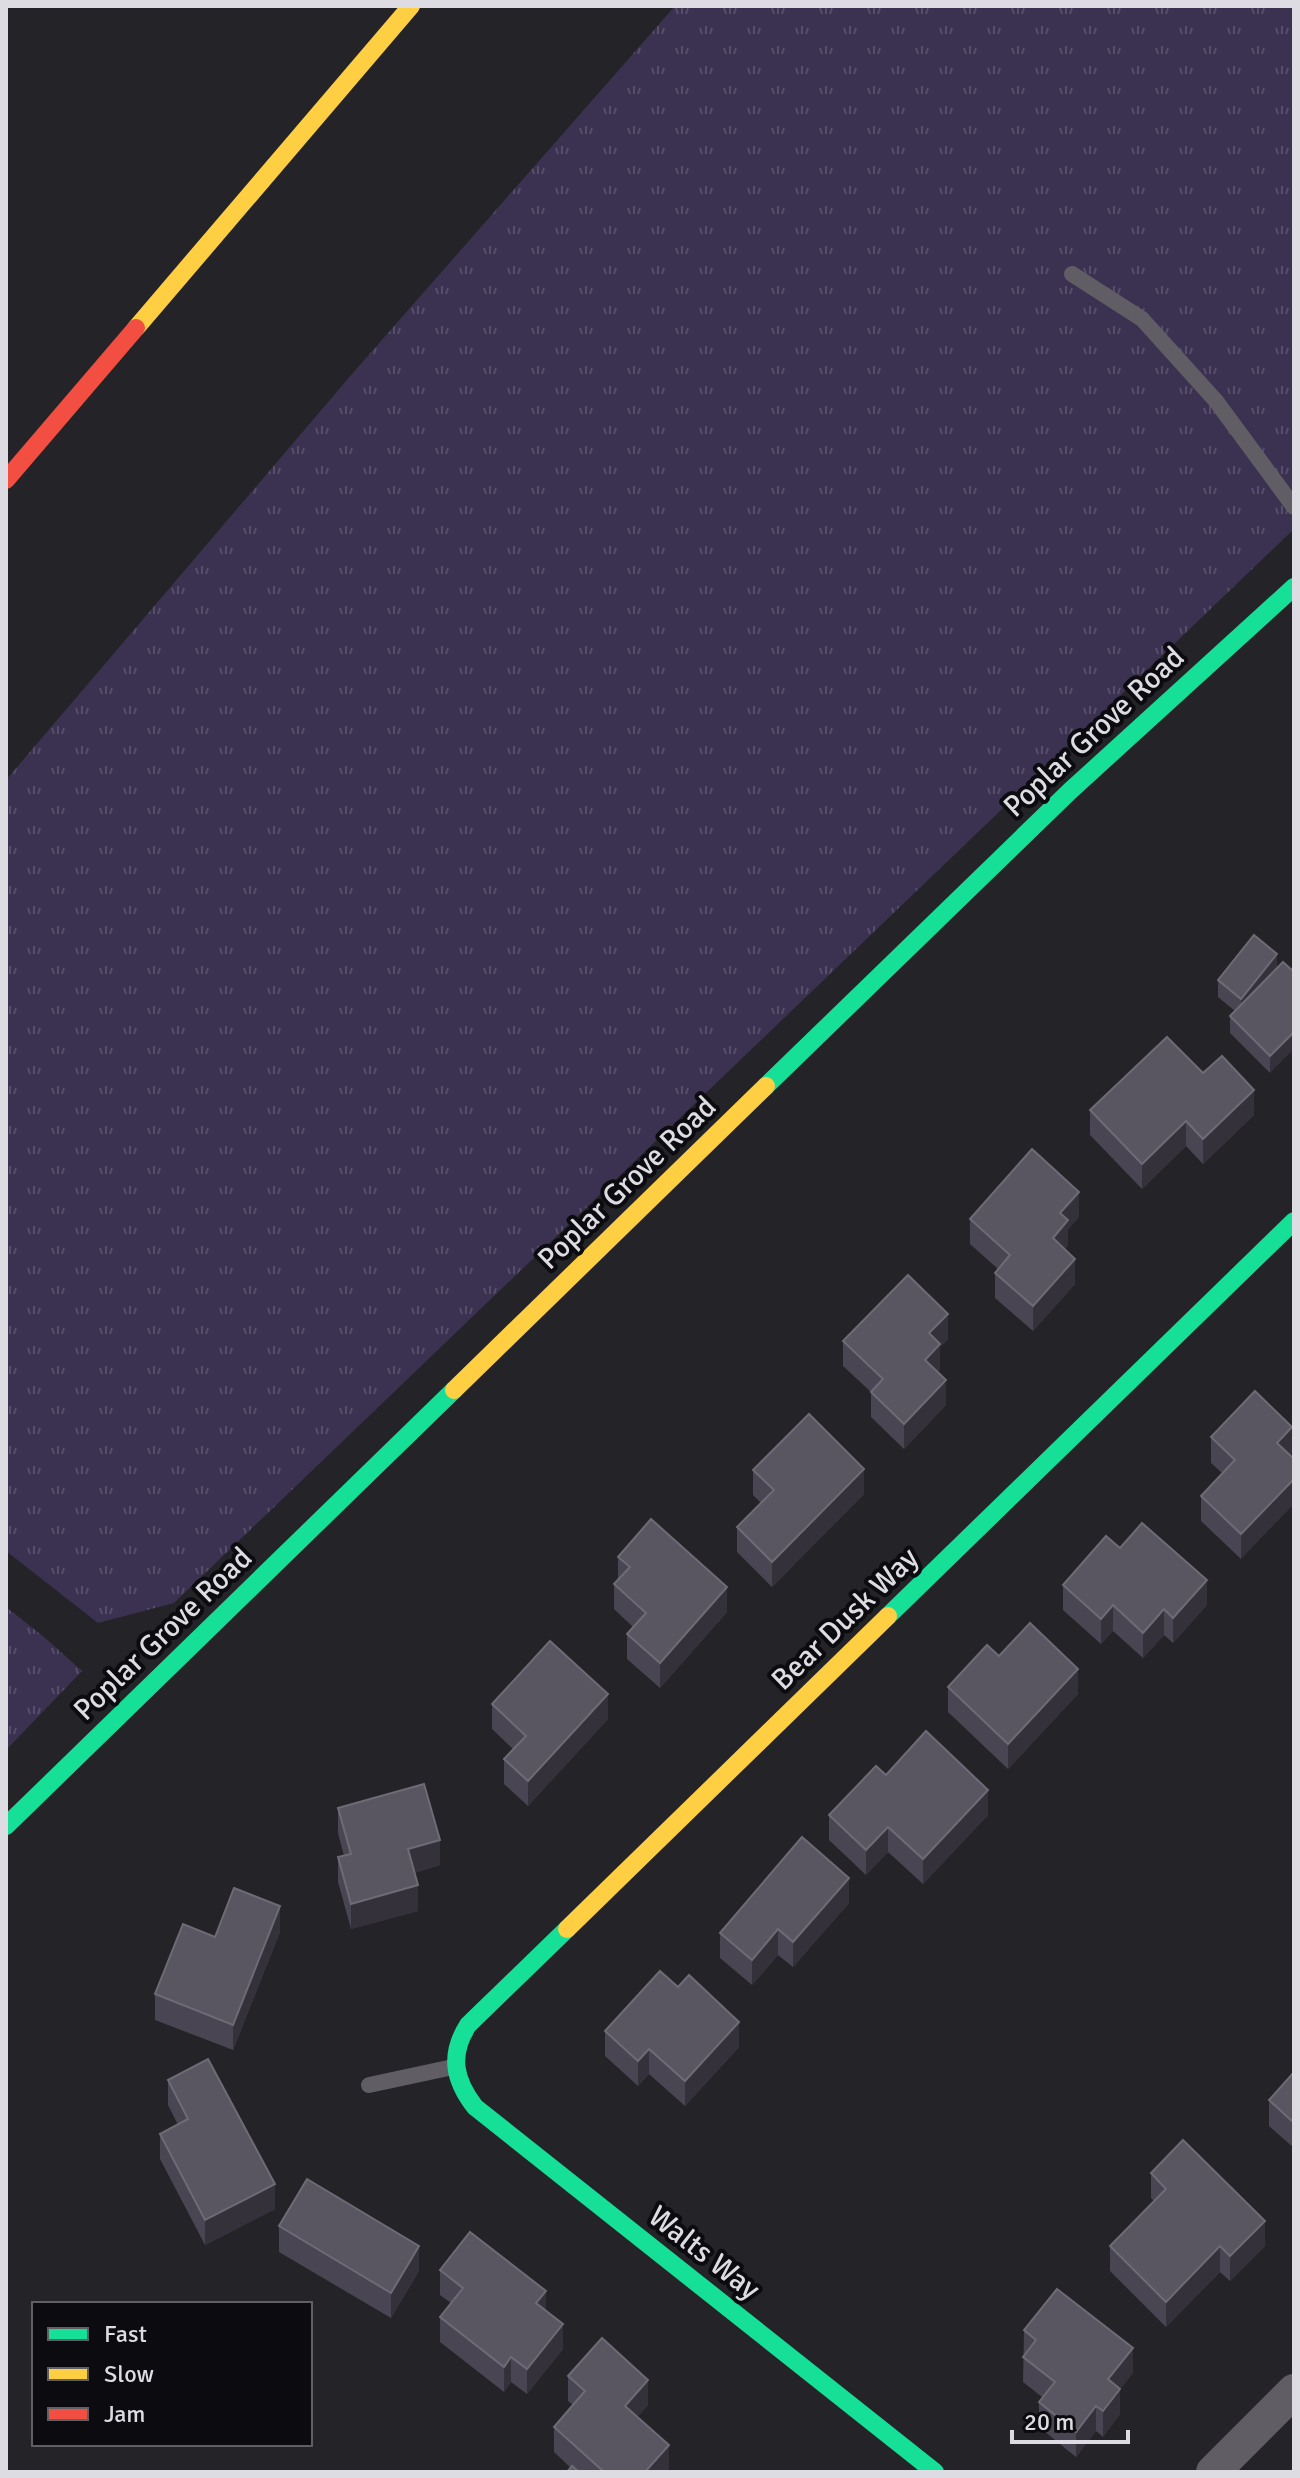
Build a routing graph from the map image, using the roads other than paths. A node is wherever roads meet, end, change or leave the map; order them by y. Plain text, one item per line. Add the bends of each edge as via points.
1 (411, 6) edge
2 (1072, 274) dead end
3 (6, 480) edge
4 (1294, 507) edge
5 (1294, 587) edge
6 (1294, 1221) edge
7 (6, 1826) edge
8 (454, 2066) junction
9 (369, 2085) dead end
10 (1294, 2391) edge
11 (935, 2472) edge
12 (1213, 2472) edge

1 - 3 main road
2 - 4 lane via 1142,319 1216,401
5 - 7 main road, Poplar Grove Road via 1070,791
6 - 8 main road, Bear Dusk Way via 468,2025 455,2048
8 - 9 lane
8 - 11 main road, Walts Way via 462,2092 475,2107
10 - 12 street

